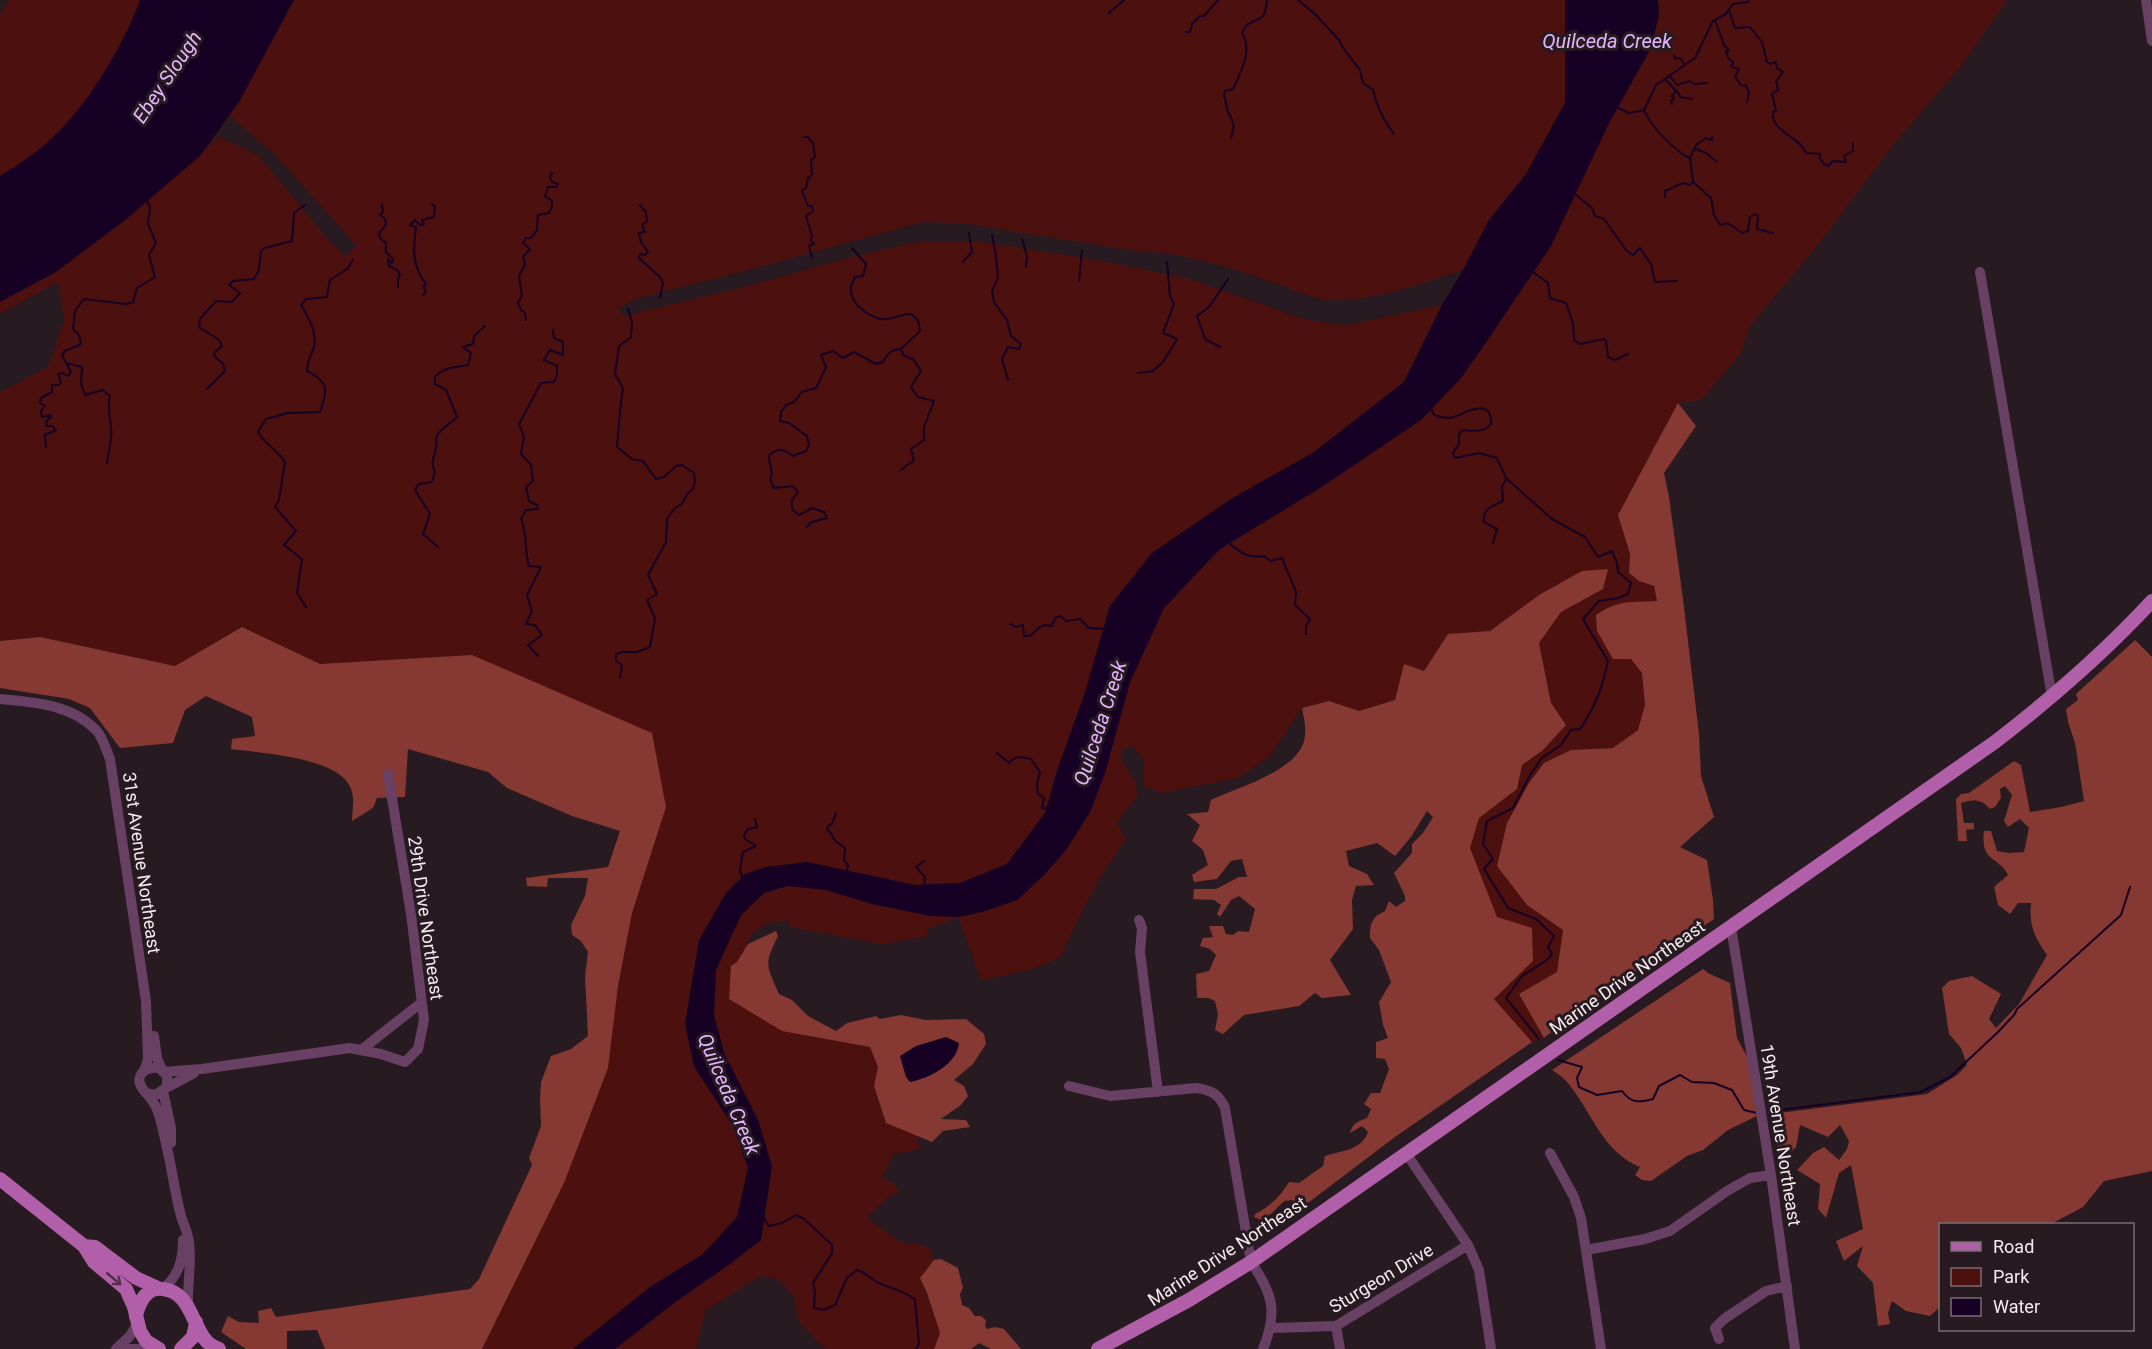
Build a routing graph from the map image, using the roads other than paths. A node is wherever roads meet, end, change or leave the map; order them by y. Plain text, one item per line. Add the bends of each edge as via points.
1 (2146, 0) edge
2 (2152, 41) edge
3 (1980, 272) dead end
4 (2152, 601) edge
5 (2052, 697) junction
6 (0, 699) edge
7 (388, 774) dead end
8 (1139, 920) dead end
9 (1731, 927) junction
10 (146, 1001) junction
11 (421, 1002) junction
12 (361, 1050) junction
13 (202, 1069) junction
14 (144, 1071) junction
15 (163, 1071) junction
16 (1069, 1086) dead end
17 (164, 1090) junction
18 (1158, 1092) junction
19 (147, 1093) junction
20 (1406, 1153) junction
21 (1550, 1153) dead end
22 (170, 1156) junction
23 (1771, 1175) junction
24 (0, 1179) edge
25 (184, 1228) junction
26 (1468, 1245) junction
27 (84, 1246) junction
28 (1586, 1250) junction
29 (1251, 1262) junction
30 (1787, 1286) junction
31 (160, 1289) junction
32 (188, 1307) junction
33 (136, 1320) junction
34 (196, 1322) junction
35 (1336, 1326) junction
36 (1272, 1328) junction
37 (1719, 1339) dead end
38 (116, 1349) edge
39 (126, 1349) edge
40 (159, 1349) edge
41 (181, 1349) edge
42 (219, 1349) edge
43 (1098, 1349) edge
44 (1263, 1349) edge
45 (1340, 1349) edge
46 (1491, 1349) edge
47 (1601, 1349) edge
48 (1795, 1349) edge

1 - 2 street
3 - 5 street
4 - 5 main road, Marine Drive Northeast via 2098,657
5 - 9 main road, Marine Drive Northeast via 1995,742
6 - 10 street, 31st Avenue Northeast via 37,702 74,713 97,731 110,759
7 - 11 street, 29th Drive Northeast
8 - 18 street
9 - 20 main road, Marine Drive Northeast
9 - 23 street, 19th Avenue Northeast
10 - 14 street, 31st Avenue Northeast via 148,1059
10 - 15 street, 31st Avenue Northeast via 153,1022 156,1058
11 - 12 street
11 - 12 street, 29th Drive Northeast via 422,1035 418,1049 405,1062
12 - 13 street via 350,1048
13 - 15 street
13 - 17 street
14 - 15 street via 153,1067
14 - 19 street via 140,1083
15 - 17 street via 167,1078
16 - 18 street via 1110,1096
17 - 19 street via 155,1095
17 - 22 street via 171,1128
18 - 29 street via 1196,1088 1215,1093 1222,1101
19 - 22 street via 160,1115
20 - 26 street
20 - 29 main road, Marine Drive Northeast
21 - 28 street via 1574,1197
22 - 25 street
23 - 28 street via 1750,1178 1670,1231
23 - 30 street, 19th Avenue Northeast
24 - 27 main road
25 - 31 street via 181,1264 170,1283
25 - 32 street via 190,1254
26 - 35 street, Sturgeon Drive
26 - 46 street via 1479,1270
27 - 31 main road via 95,1247 136,1278
27 -> 33 main road via 94,1263 126,1289
28 - 47 street
29 - 36 street via 1264,1282
29 - 43 main road, Marine Drive Northeast
30 - 37 street via 1766,1290 1724,1319 1715,1328
30 - 48 street, 19th Avenue Northeast
31 - 32 main road via 177,1295
31 - 33 main road via 145,1296
32 - 34 main road
33 - 38 street via 130,1336
33 - 40 main road via 146,1341
34 - 41 main road via 193,1337
34 - 42 main road via 209,1344
35 - 36 street, Sturgeon Drive
35 - 45 street
36 - 44 street
39 - 40 street

